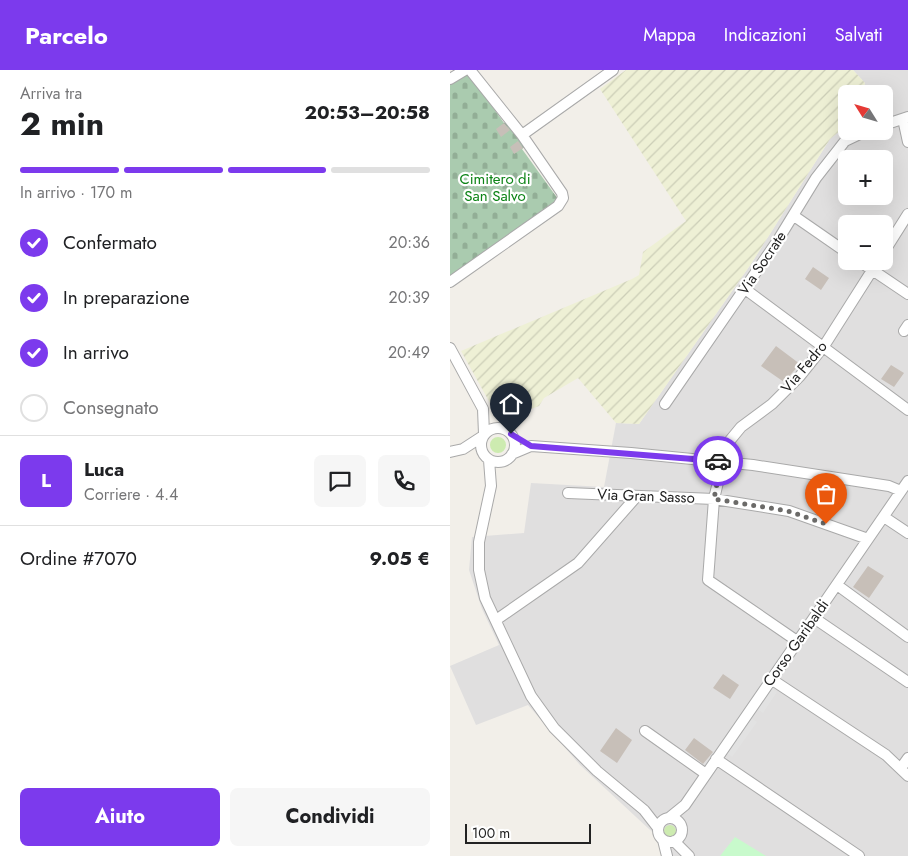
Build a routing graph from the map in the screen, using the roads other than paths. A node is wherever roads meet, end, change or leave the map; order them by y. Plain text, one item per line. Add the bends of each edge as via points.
1 (464, 70) edge
2 (470, 70) edge
3 (613, 70) edge
4 (450, 79) edge
5 (905, 118) edge
6 (893, 123) edge
7 (522, 135) junction
8 (849, 140) edge
9 (908, 142) edge
10 (908, 214) edge
11 (794, 216) junction
12 (893, 238) edge
13 (838, 246) edge
14 (872, 270) joint
15 (450, 282) edge
16 (745, 288) junction
17 (908, 294) edge
18 (824, 346) junction
19 (450, 348) edge
20 (665, 404) dead end
21 (483, 409) junction
22 (908, 410) edge
23 (508, 432) junction
24 (484, 435) junction
25 (531, 446) junction
26 (463, 450) junction
27 (450, 452) edge
28 (509, 457) junction
29 (487, 458) junction
30 (721, 462) junction
31 (908, 481) edge
32 (491, 486) junction
33 (901, 491) junction
34 (568, 493) dead end
35 (638, 496) junction
36 (714, 499) junction
37 (884, 517) junction
38 (908, 534) edge
39 (868, 539) junction
40 (837, 585) junction
41 (814, 618) junction
42 (496, 620) junction
43 (908, 637) edge
44 (797, 642) junction
45 (771, 680) junction
46 (908, 682) edge
47 (645, 731) dead end
48 (908, 758) edge
49 (716, 760) junction
50 (904, 772) edge
51 (706, 774) junction
52 (685, 805) junction
53 (664, 822) junction
54 (675, 837) junction
55 (688, 855) edge
56 (856, 855) edge
57 (668, 856) edge

1 - 4 street
2 - 7 street
3 - 7 street
5 - 6 street
5 - 9 street
7 - 15 street via 562,193 562,201
8 - 11 street, Via Socrate via 816,178
10 - 12 street
11 - 13 street
11 - 16 street, Via Socrate
14 - 17 street
14 - 18 street, Via Fedro
16 - 18 street
16 - 20 street, Via Socrate
18 - 22 street
18 - 30 street, Via Fedro via 772,404 741,426 726,444
19 - 21 street
21 - 23 street
21 - 24 street
23 - 24 street via 496,428
23 - 25 street
23 - 28 street via 515,446
24 - 26 street
24 - 29 street via 481,447
25 - 28 street
25 - 30 street
26 - 27 street
26 - 29 street
28 - 29 street via 500,462
28 - 32 street
29 - 32 street
30 - 33 street via 889,486
30 - 36 street, Via Fedro
31 - 33 street, Corso Garibaldi
32 - 42 street via 479,542 479,570
33 - 37 street, Corso Garibaldi
34 - 35 street, Via Gran Sasso
35 - 36 street, Via Gran Sasso
35 - 42 street via 578,563
36 - 39 street, Via Gran Sasso via 788,511
36 - 44 street, Via Fedro via 708,580
37 - 38 street
37 - 39 street, Corso Garibaldi
39 - 40 street, Corso Garibaldi
40 - 41 street, Corso Garibaldi
40 - 43 street
41 - 44 street, Corso Garibaldi
41 - 46 street
42 - 53 street via 531,696 554,728 597,771 644,810
44 - 45 street, Corso Garibaldi
45 - 49 street, Corso Garibaldi
45 - 50 street via 886,755
47 - 51 street
48 - 50 street
49 - 51 street, Corso Garibaldi
49 - 56 street
51 - 52 street, Corso Garibaldi
52 - 53 street, Corso Garibaldi
52 - 54 street, Corso Garibaldi
53 - 54 street via 676,820
53 - 54 street via 659,835
54 - 55 street
54 - 57 street, Corso Garibaldi

